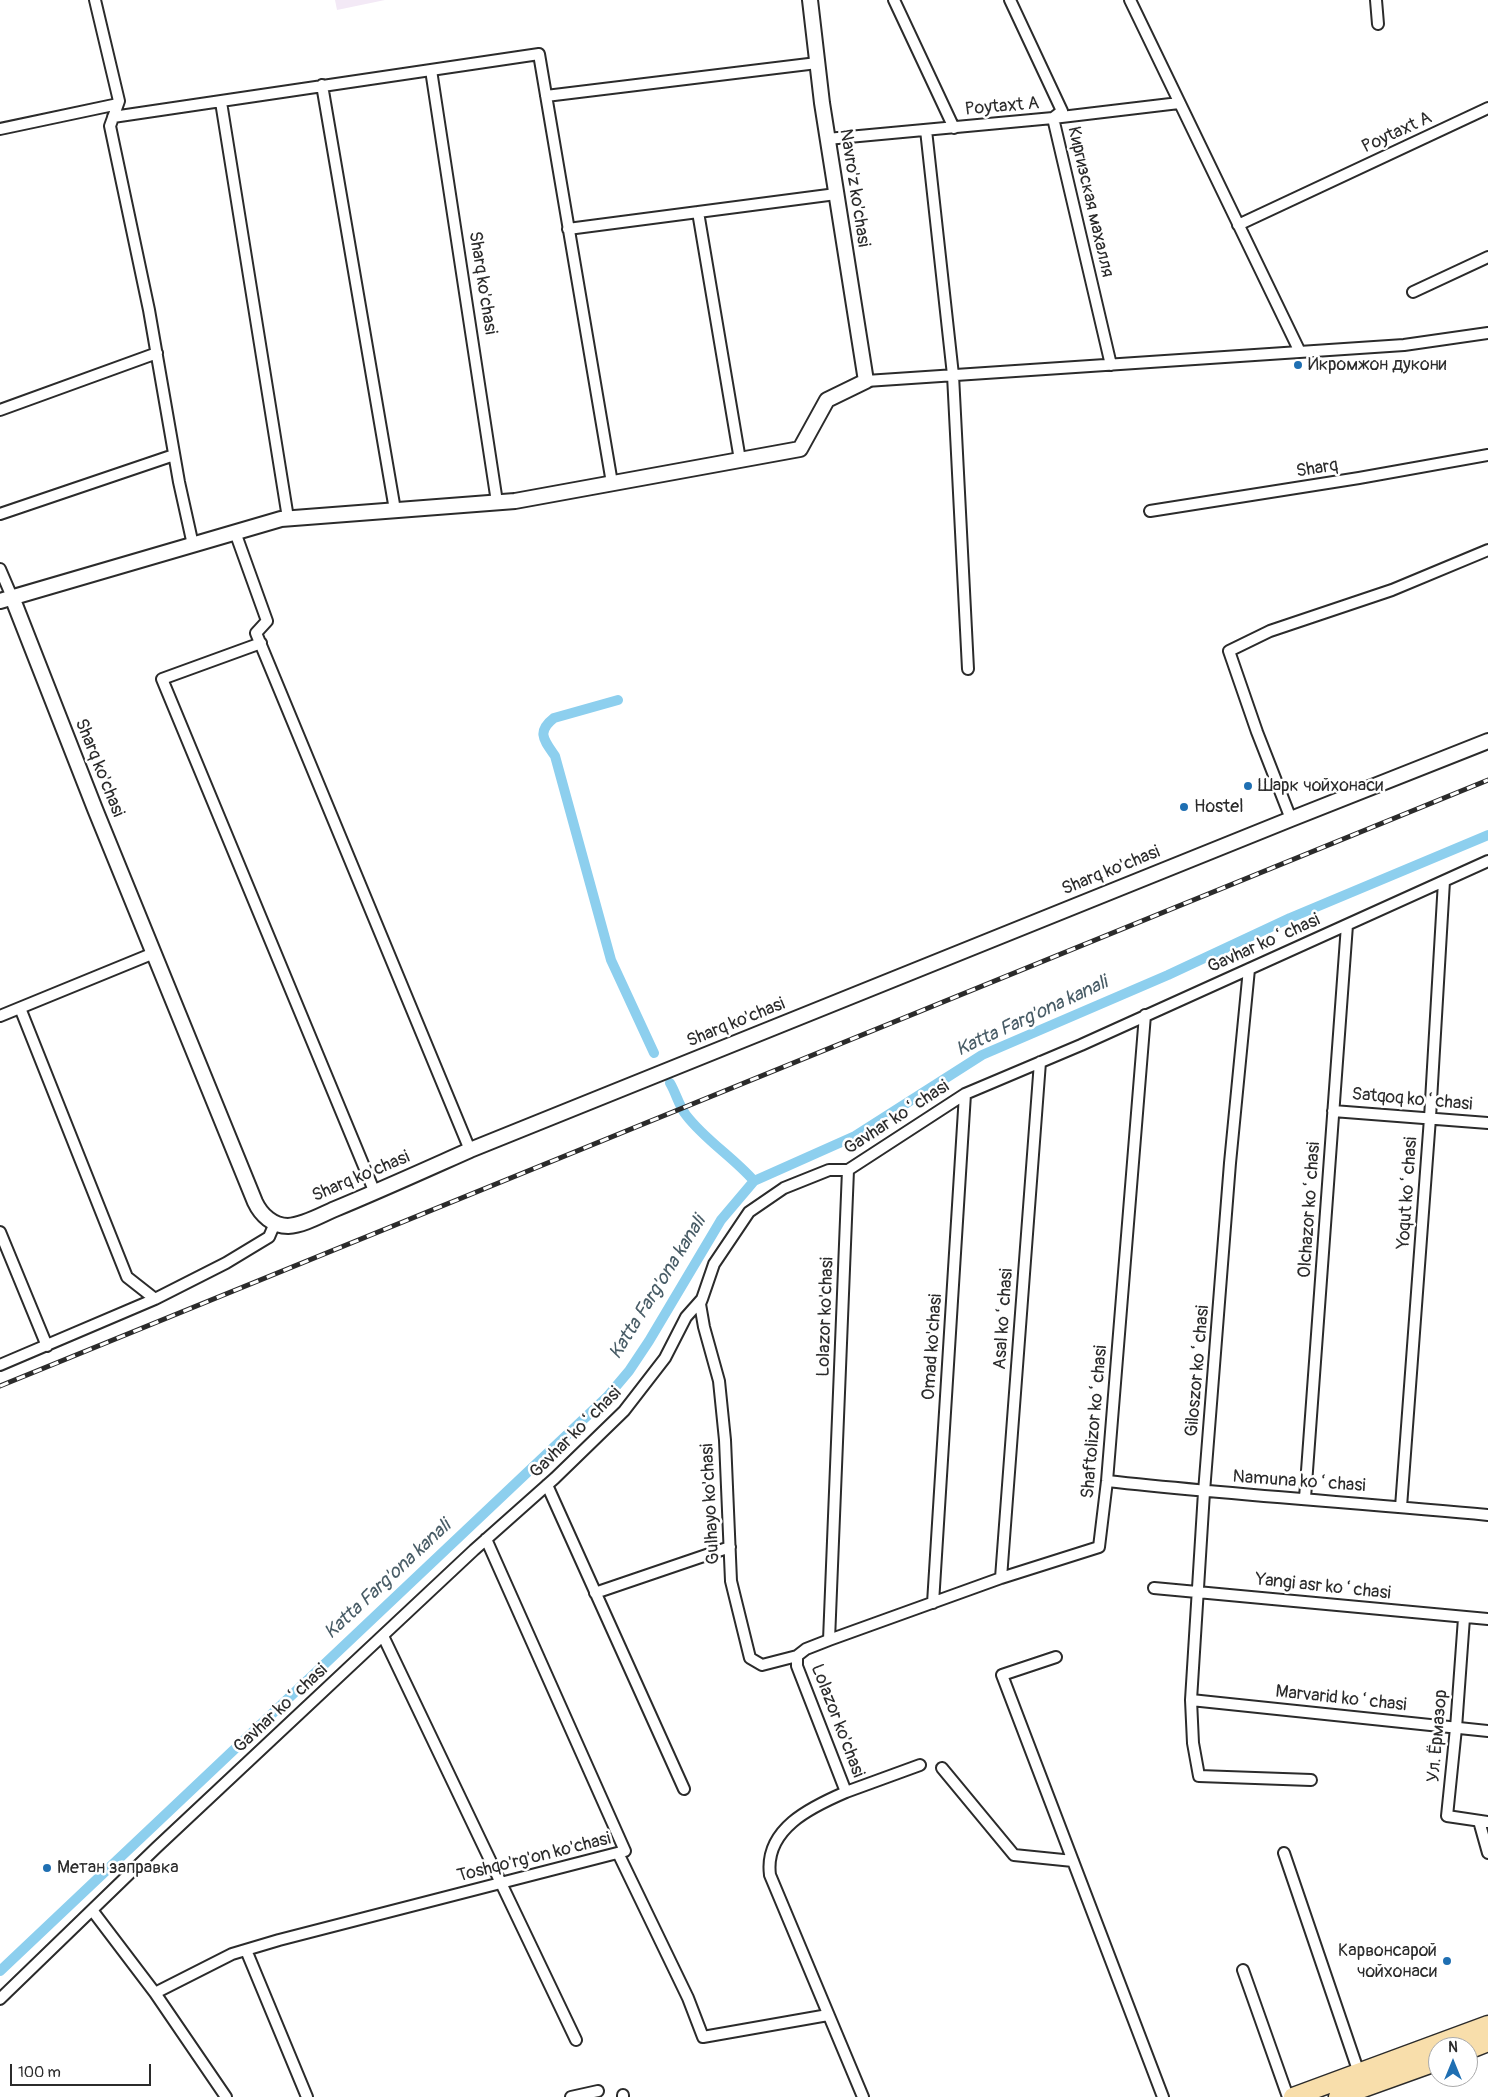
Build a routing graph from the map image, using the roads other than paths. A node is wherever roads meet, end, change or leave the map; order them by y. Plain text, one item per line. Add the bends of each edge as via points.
1 (95, 0) edge
2 (810, 0) edge
3 (894, 0) edge
4 (1010, 0) edge
5 (1130, 0) edge
6 (1376, 0) edge
7 (1378, 24) dead end
8 (817, 63) junction
9 (431, 70) junction
10 (322, 86) junction
11 (546, 96) junction
12 (221, 102) junction
13 (1179, 103) junction
14 (118, 104) junction
15 (1488, 108) edge
16 (113, 117) junction
17 (1053, 118) junction
18 (954, 128) junction
19 (0, 129) edge
20 (926, 130) junction
21 (827, 139) junction
22 (836, 194) junction
23 (698, 212) junction
24 (1238, 225) junction
25 (568, 229) junction
26 (1488, 257) edge
27 (1413, 292) dead end
28 (1488, 333) edge
29 (1300, 352) junction
30 (157, 353) junction
31 (1111, 365) junction
32 (953, 375) junction
33 (866, 381) junction
34 (0, 410) edge
35 (174, 455) junction
36 (1488, 456) edge
37 (740, 460) junction
38 (612, 483) junction
39 (497, 502) junction
40 (395, 510) junction
41 (1150, 511) dead end
42 (0, 514) edge
43 (288, 518) junction
44 (234, 532) junction
45 (193, 545) junction
46 (1488, 550) edge
47 (0, 569) edge
48 (6, 599) edge
49 (261, 643) junction
50 (968, 669) dead end
51 (1488, 741) edge
52 (1291, 818) junction
53 (1488, 861) edge
54 (1444, 881) junction
55 (1347, 925) junction
56 (154, 953) junction
57 (1249, 969) junction
58 (20, 1008) junction
59 (0, 1016) edge
60 (1145, 1016) junction
61 (1040, 1062) junction
62 (965, 1094) junction
63 (1333, 1110) junction
64 (1430, 1118) junction
65 (1488, 1123) edge
66 (470, 1150) junction
67 (848, 1170) junction
68 (375, 1193) junction
69 (275, 1223) junction
70 (0, 1232) edge
71 (155, 1299) junction
72 (702, 1299) junction
73 (47, 1346) junction
74 (0, 1365) edge
75 (1107, 1481) junction
76 (547, 1485) junction
77 (1204, 1492) junction
78 (1305, 1498) junction
79 (1401, 1507) junction
80 (1488, 1515) edge
81 (486, 1539) junction
82 (730, 1547) junction
83 (1001, 1578) junction
84 (1154, 1588) dead end
85 (1198, 1591) junction
86 (595, 1593) junction
87 (933, 1603) junction
88 (1464, 1618) junction
89 (1488, 1619) edge
90 (383, 1636) junction
91 (829, 1640) junction
92 (797, 1656) junction
93 (1056, 1657) dead end
94 (1191, 1700) junction
95 (1456, 1728) junction
96 (1488, 1731) edge
97 (920, 1765) dead end
98 (942, 1768) dead end
99 (1312, 1780) dead end
100 (684, 1789) dead end
101 (846, 1792) junction
102 (1483, 1822) edge
103 (618, 1853) junction
104 (1284, 1853) dead end
105 (1488, 1853) edge
106 (1073, 1861) junction
107 (501, 1883) junction
108 (92, 1910) junction
109 (246, 1950) junction
110 (1243, 1970) dead end
111 (155, 1993) junction
112 (0, 1999) edge
113 (828, 2015) junction
114 (1488, 2025) edge
115 (576, 2040) dead end
116 (1428, 2064) edge
117 (1359, 2073) junction
118 (598, 2091) dead end
119 (226, 2097) edge
120 (307, 2097) edge
121 (570, 2097) edge
122 (863, 2097) edge
123 (1163, 2097) edge
124 (1288, 2097) edge
125 (1293, 2097) edge
126 (1338, 2097) edge

1 - 14 street
2 - 8 main road, Navro'z ko'chasi
3 - 18 street
4 - 17 street, Киргизская махалля via 1062,111
5 - 13 street
6 - 7 street
8 - 11 street
8 - 21 main road, Navro'z ko'chasi
9 - 10 street
9 - 11 street via 539,54
9 - 39 street, Sharq ko'chasi
10 - 12 street
10 - 40 street
11 - 25 street
12 - 16 street
12 - 43 street
13 - 17 street, Poytaxt A
13 - 24 street
14 - 16 street
14 - 19 street
15 - 24 street, Poytaxt A
16 - 30 street via 110,126
17 - 18 street, Poytaxt A
17 - 31 street, Киргизская махалля
18 - 20 street, Poytaxt A
20 - 21 street, Poytaxt A
20 - 32 street
21 - 22 main road, Navro'z ko'chasi
22 - 23 street
22 - 33 main road, Navro'z ko'chasi
23 - 25 street
23 - 37 street
24 - 29 street
25 - 38 street
26 - 27 street
28 - 29 street via 1404,345
29 - 31 street
30 - 34 street
30 - 35 street
31 - 32 street
32 - 33 street
32 - 50 street
33 - 37 main road via 827,400 800,449
35 - 42 street
35 - 45 street
36 - 41 street, Sharq
37 - 38 main road
38 - 39 main road
39 - 40 main road
40 - 43 main road
43 - 44 main road
44 - 45 main road
44 - 49 street via 267,621 256,633
45 - 48 main road
46 - 52 street via 1392,590 1270,631 1229,651
47 - 48 street, Sharq ko'chasi
48 - 56 main road, Sharq ko'chasi
49 - 66 street
49 - 68 street via 162,679
51 - 52 main road, Sharq ko'chasi
52 - 66 main road, Sharq ko'chasi
53 - 54 street, Gavhar koʻchasi
54 - 55 street, Gavhar koʻchasi
54 - 64 street, Yoqut koʻchasi
55 - 57 street, Gavhar koʻchasi
55 - 63 street, Olchazor koʻchasi
56 - 58 street
56 - 69 main road, Sharq ko'chasi via 255,1202 262,1213
57 - 60 street, Gavhar koʻchasi
57 - 77 street, Giloszor koʻchasi
58 - 59 street
58 - 71 street via 127,1276
60 - 61 street, Gavhar koʻchasi
60 - 75 street, Shaftolizor koʻchasi
61 - 62 street, Gavhar koʻchasi
61 - 83 street, Asal koʻchasi
62 - 67 street, Gavhar koʻchasi
62 - 87 street, Omad ko'chasi
63 - 64 street, Satqoq koʻchasi
63 - 78 street, Olchazor koʻchasi
64 - 65 street, Satqoq koʻchasi
64 - 79 street, Yoqut koʻchasi
66 - 68 main road, Sharq ko'chasi
67 - 72 street, Gavhar koʻchasi via 829,1170 784,1188 749,1212 714,1264
67 - 91 street, Lolazor ko'chasi
68 - 69 main road, Sharq ko'chasi via 295,1224
69 - 71 street via 269,1237
70 - 73 street
71 - 73 street
72 - 76 street, Gavhar koʻchasi via 686,1317 665,1358 624,1410
72 - 82 street, Gulhayo ko'chasi via 704,1327 719,1381
73 - 74 street
75 - 77 street, Namuna koʻchasi
75 - 83 street, Shaftolizor koʻchasi via 1099,1546
76 - 81 street, Gavhar koʻchasi
76 - 86 street
77 - 78 street, Namuna koʻchasi
77 - 85 street, Giloszor koʻchasi
78 - 79 street, Namuna koʻchasi
79 - 80 street, Namuna koʻchasi
81 - 90 street, Gavhar koʻchasi
81 - 103 street, Toshqo'rg'on ko'chasi via 625,1851
82 - 86 street
82 - 92 street, Gulhayo ko'chasi via 731,1581 750,1658 762,1665
83 - 87 street, Shaftolizor koʻchasi
84 - 85 street, Yangi asr koʻchasi
85 - 88 street, Yangi asr koʻchasi
85 - 94 street, Giloszor koʻchasi
86 - 100 street
87 - 91 street, Shaftolizor koʻchasi
88 - 89 street, Yangi asr koʻchasi
88 - 95 street, Ул. Ёрмазор
90 - 107 street
90 - 108 street, Gavhar koʻchasi
91 - 92 street, Lolazor ko'chasi
92 - 101 street, Lolazor ko'chasi via 797,1666
93 - 106 street via 1002,1675
94 - 95 street, Marvarid koʻchasi
94 - 99 street, Giloszor koʻchasi via 1193,1743 1199,1776
95 - 96 street, Marvarid koʻchasi
95 - 102 street, Ул. Ёрмазор via 1447,1816
97 - 101 street
98 - 106 street via 1014,1855
101 - 113 street, Lolazor ko'chasi via 819,1803 790,1823 776,1841 768,1862 770,1875
102 - 105 street
103 - 107 street, Toshqo'rg'on ko'chasi
103 - 113 street via 688,1998 703,2037
104 - 117 street
106 - 123 street
107 - 109 street, Toshqo'rg'on ko'chasi
107 - 115 street
108 - 111 street
108 - 112 street, Gavhar koʻchasi
109 - 111 street, Toshqo'rg'on ko'chasi
109 - 120 street
110 - 124 street
111 - 119 street
113 - 122 street, Lolazor ko'chasi
114 - 117 highway
116 - 126 highway
117 - 125 highway
118 - 121 street

